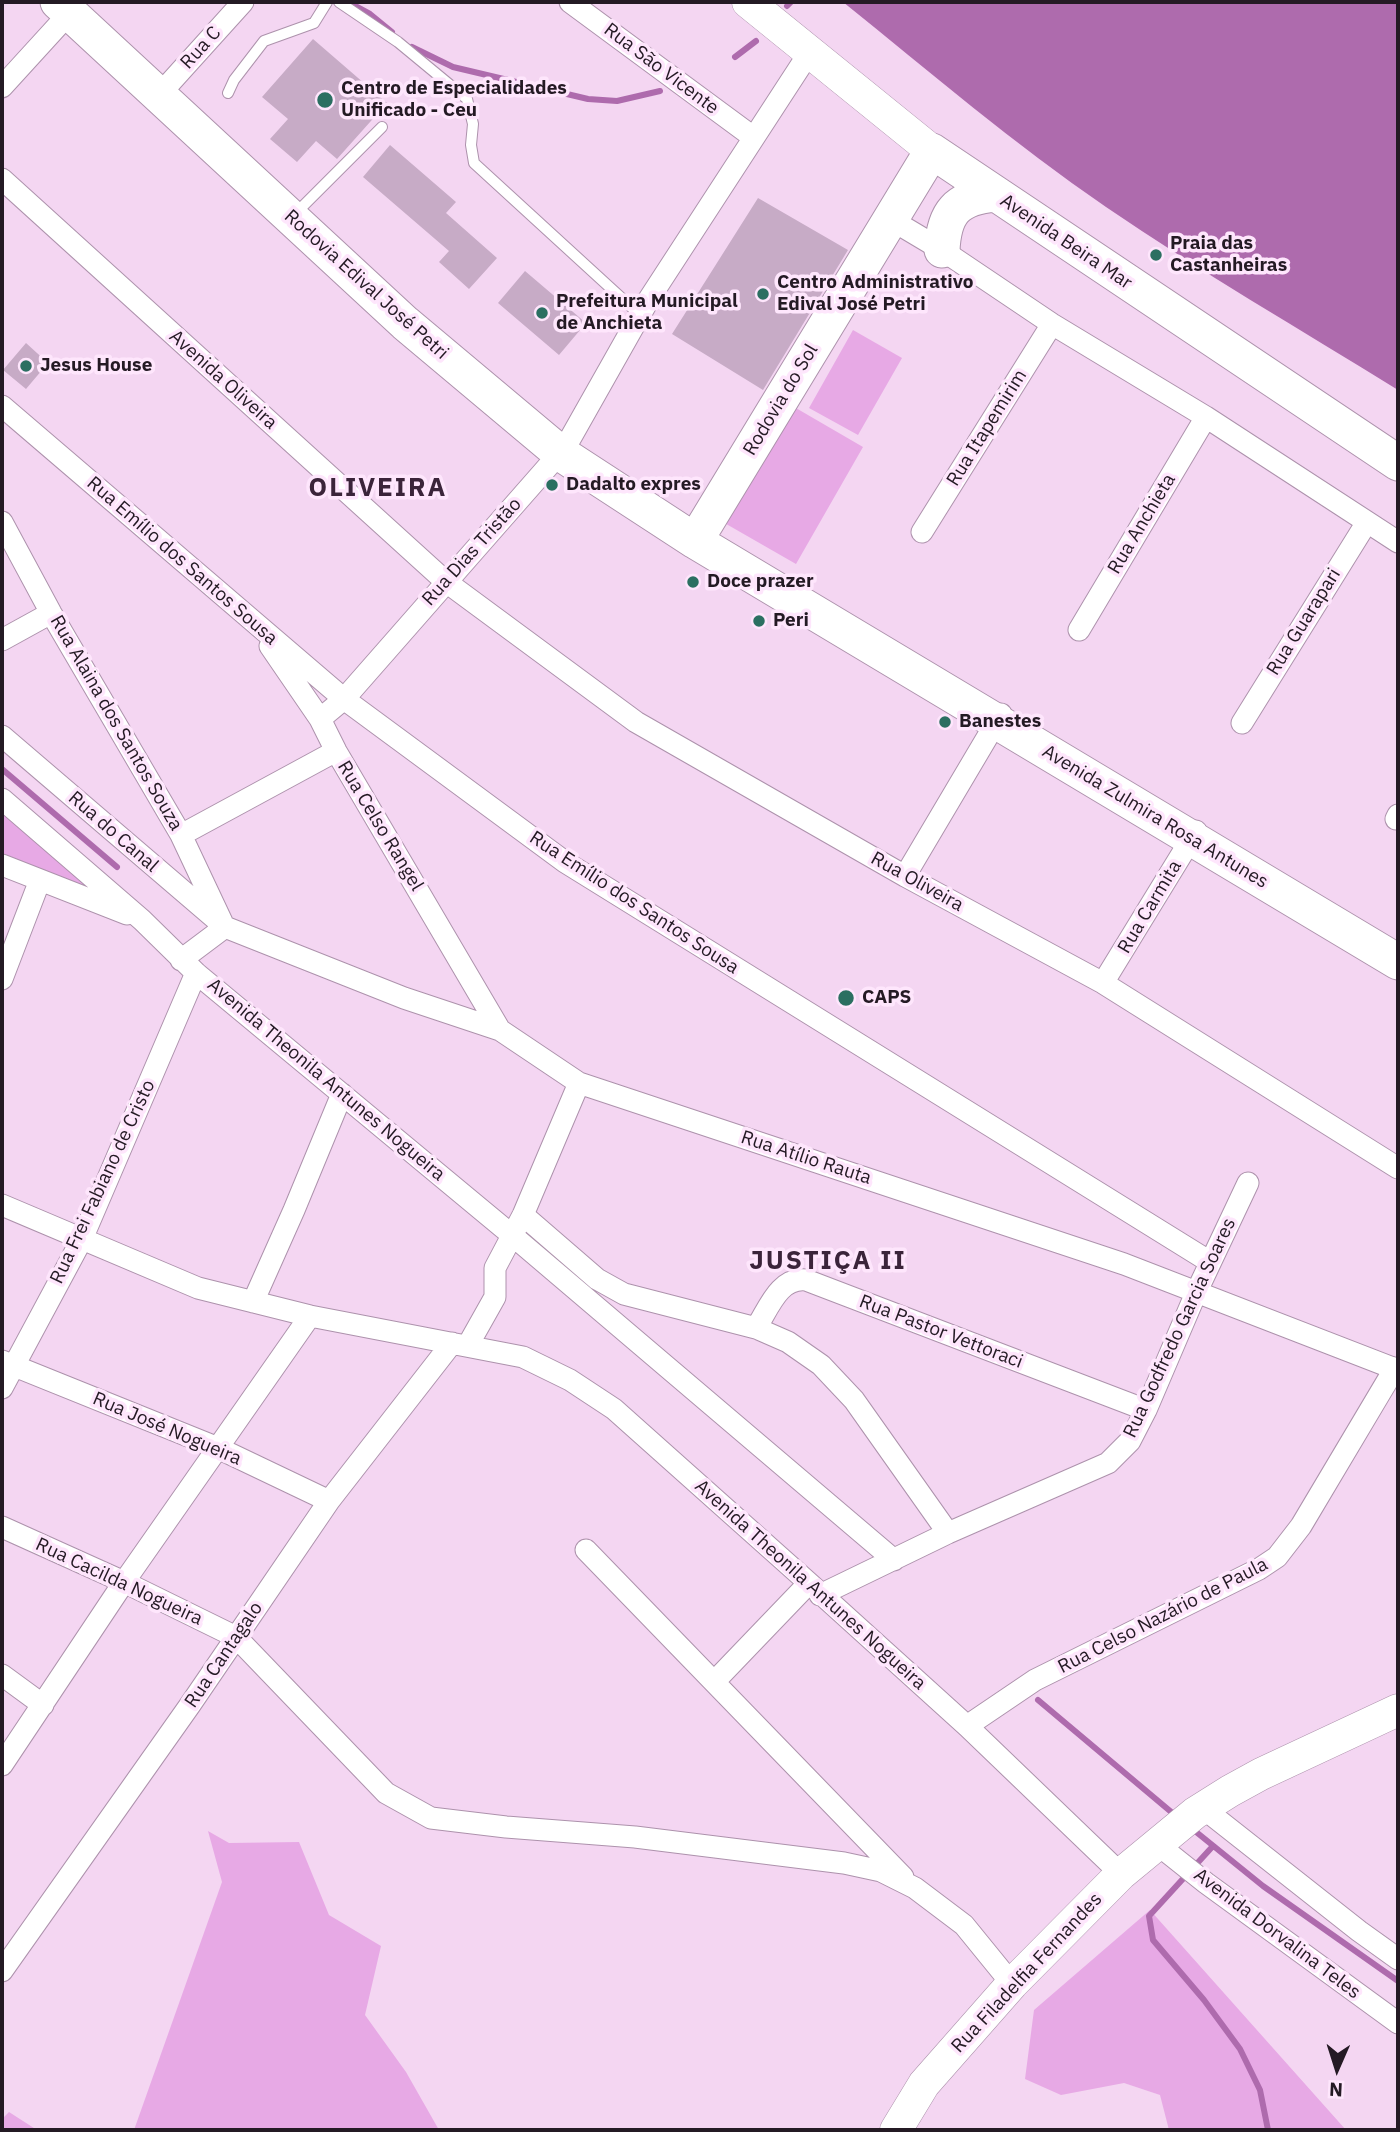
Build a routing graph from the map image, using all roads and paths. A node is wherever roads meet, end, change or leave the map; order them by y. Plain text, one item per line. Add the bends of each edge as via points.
1 (243, 2) edge
2 (327, 2) edge
3 (339, 2) edge
4 (570, 2) edge
5 (748, 2) edge
6 (69, 6) edge
7 (809, 53) junction
8 (2, 87) edge
9 (161, 92) junction
10 (228, 93) dead end
11 (382, 127) dead end
12 (753, 137) junction
13 (932, 151) junction
14 (2, 179) edge
15 (994, 194) junction
16 (294, 215) junction
17 (890, 219) junction
18 (943, 250) junction
19 (640, 316) junction
20 (1052, 324) junction
21 (2, 406) edge
22 (1206, 417) junction
23 (563, 449) junction
24 (1398, 463) edge
25 (2, 522) edge
26 (1367, 522) junction
27 (922, 531) dead end
28 (697, 538) junction
29 (1398, 542) edge
30 (445, 581) junction
31 (51, 613) junction
32 (255, 624) junction
33 (1079, 630) dead end
34 (2, 640) edge
35 (344, 699) junction
36 (999, 718) junction
37 (320, 719) junction
38 (1242, 723) dead end
39 (2, 736) edge
40 (336, 751) junction
41 (2, 799) edge
42 (1194, 834) junction
43 (181, 835) junction
44 (2, 866) edge
45 (905, 876) junction
46 (40, 880) junction
47 (142, 920) junction
48 (225, 927) junction
49 (1398, 951) edge
50 (1398, 962) edge
51 (188, 966) junction
52 (2, 978) edge
53 (1104, 983) junction
54 (500, 1030) junction
55 (579, 1083) junction
56 (342, 1094) junction
57 (1398, 1168) edge
58 (1248, 1183) dead end
59 (2, 1205) edge
60 (523, 1215) junction
61 (513, 1236) junction
62 (82, 1239) junction
63 (1210, 1262) junction
64 (1196, 1293) junction
65 (253, 1302) junction
66 (310, 1316) junction
67 (756, 1328) junction
68 (460, 1344) junction
69 (7, 1364) edge
70 (1396, 1369) edge
71 (2, 1388) edge
72 (1146, 1410) junction
73 (218, 1448) junction
74 (329, 1502) junction
75 (2, 1527) edge
76 (948, 1533) junction
77 (586, 1550) dead end
78 (894, 1560) junction
79 (124, 1582) junction
80 (815, 1589) junction
81 (236, 1637) junction
82 (2, 1675) edge
83 (713, 1682) junction
84 (43, 1705) junction
85 (1398, 1710) edge
86 (967, 1726) junction
87 (2, 1765) edge
88 (1182, 1824) junction
89 (1121, 1874) junction
90 (915, 1888) junction
91 (1398, 1959) edge
92 (2, 1971) edge
93 (1012, 1984) junction
94 (1398, 2023) edge
95 (896, 2130) edge

1 - 9 street, Rua C
2 - 10 lane via 314,23 264,41
3 - 19 lane via 398,42 467,99 474,163
4 - 12 street, Rua São Vicente
5 - 7 main road, Avenida Beira Mar
6 - 8 street
6 - 9 main road, Rodovia Edival José Petri
7 - 12 street, Rua Dias Tristão
7 - 13 main road, Avenida Beira Mar
9 - 16 main road, Rodovia Edival José Petri
11 - 16 lane
12 - 19 street, Rua Dias Tristão
13 - 15 main road, Avenida Beira Mar
13 - 17 main road, Rodovia do Sol
14 - 30 street, Avenida Oliveira
15 - 18 main road via 962,202 944,228
15 - 24 main road, Avenida Beira Mar
16 - 23 main road, Rodovia Edival José Petri
17 - 18 street
17 - 28 main road, Rodovia do Sol
18 - 20 street
19 - 23 street, Rua Dias Tristão
20 - 22 street
20 - 27 street, Rua Itapemirim
21 - 32 street, Rua Emílio dos Santos Sousa
22 - 26 street
22 - 33 street, Rua Anchieta
23 - 28 main road, Rodovia Edival José Petri
23 - 30 street, Rua Dias Tristão
25 - 31 street, Rua Alaina dos Santos Souza
26 - 29 street
26 - 38 street, Rua Guarapari
28 - 36 main road, Avenida Zulmira Rosa Antunes
30 - 35 street, Rua Dias Tristão
30 - 45 street, Rua Oliveira via 636,722
31 - 34 street
31 - 43 street, Rua Alaina dos Santos Souza
32 - 35 street, Rua Emílio dos Santos Sousa
32 - 37 street, Rua Celso Rangel
35 - 37 street, Rua Dias Tristão
35 - 63 street, Rua Emílio dos Santos Sousa via 565,862
36 - 42 main road, Avenida Zulmira Rosa Antunes
36 - 45 street
37 - 40 street, Rua Celso Rangel
39 - 48 street, Rua do Canal
40 - 43 street
40 - 54 street, Rua Celso Rangel
41 - 47 street
42 - 49 main road, Avenida Zulmira Rosa Antunes
42 - 50 main road, Avenida Zulmira Rosa Antunes
42 - 53 street, Rua Carmita
43 - 48 street, Rua Alaina dos Santos Souza
44 - 46 street
45 - 53 street, Rua Oliveira
46 - 47 street
46 - 52 street
47 - 51 street, Avenida Theonila Antunes Nogueira
48 - 51 street
48 - 54 street, Rua Atílio Rauta via 404,998
51 - 56 street, Avenida Theonila Antunes Nogueira
51 - 62 street, Rua Frei Fabiano de Cristo
53 - 57 street, Rua Oliveira
54 - 55 street, Rua Atílio Rauta
55 - 60 street
55 - 64 street, Rua Atílio Rauta via 1124,1264
56 - 61 street, Avenida Theonila Antunes Nogueira
56 - 65 street
58 - 63 street, Rua Godfredo Garcia Soares
59 - 62 street, Avenida Theonila Antunes Nogueira
60 - 61 street
60 - 67 street via 597,1279 624,1294
61 - 68 street via 495,1268 495,1297
61 - 78 street, Avenida Theonila Antunes Nogueira
62 - 65 street, Avenida Theonila Antunes Nogueira via 198,1288
62 - 69 street, Rua Frei Fabiano de Cristo
63 - 64 street, Rua Godfredo Garcia Soares
64 - 70 street, Rua Atílio Rauta
64 - 72 street, Rua Godfredo Garcia Soares
65 - 66 street, Avenida Theonila Antunes Nogueira
66 - 68 street, Avenida Theonila Antunes Nogueira
66 - 73 street
67 - 72 street, Rua Pastor Vettoraci via 787,1282 806,1280
67 - 76 street via 788,1342 821,1365 854,1400
68 - 74 street, Rua Cantagalo
68 - 80 street, Avenida Theonila Antunes Nogueira via 523,1357 614,1409
69 - 71 street, Rua Frei Fabiano de Cristo
69 - 73 street, Rua José Nogueira
70 - 86 street, Rua Celso Nazário de Paula via 1278,1557 1035,1680
72 - 76 street, Rua Godfredo Garcia Soares via 1130,1441 1108,1463
73 - 74 street, Rua José Nogueira
73 - 79 street
74 - 81 street, Rua Cantagalo
75 - 79 street, Rua Cacilda Nogueira
76 - 78 street, Rua Godfredo Garcia Soares
77 - 83 street
78 - 80 street, Rua Godfredo Garcia Soares
79 - 81 street, Rua Cacilda Nogueira
79 - 84 street
80 - 83 street
80 - 86 street, Avenida Theonila Antunes Nogueira
81 - 90 street, Rua Cacilda Nogueira via 386,1793 431,1818 844,1863 881,1871
81 - 92 street, Rua Cantagalo
82 - 84 street
83 - 90 street
84 - 87 street
85 - 88 main road, Rua Filadelfia Fernandes via 1261,1773
86 - 89 street, Avenida Theonila Antunes Nogueira
88 - 89 main road, Rua Filadelfia Fernandes
88 - 91 street
88 - 94 street, Avenida Dorvalina Teles via 1183,1864
89 - 93 main road, Rua Filadelfia Fernandes
90 - 93 street via 964,1925
93 - 95 main road, Rua Filadelfia Fernandes via 923,2084

